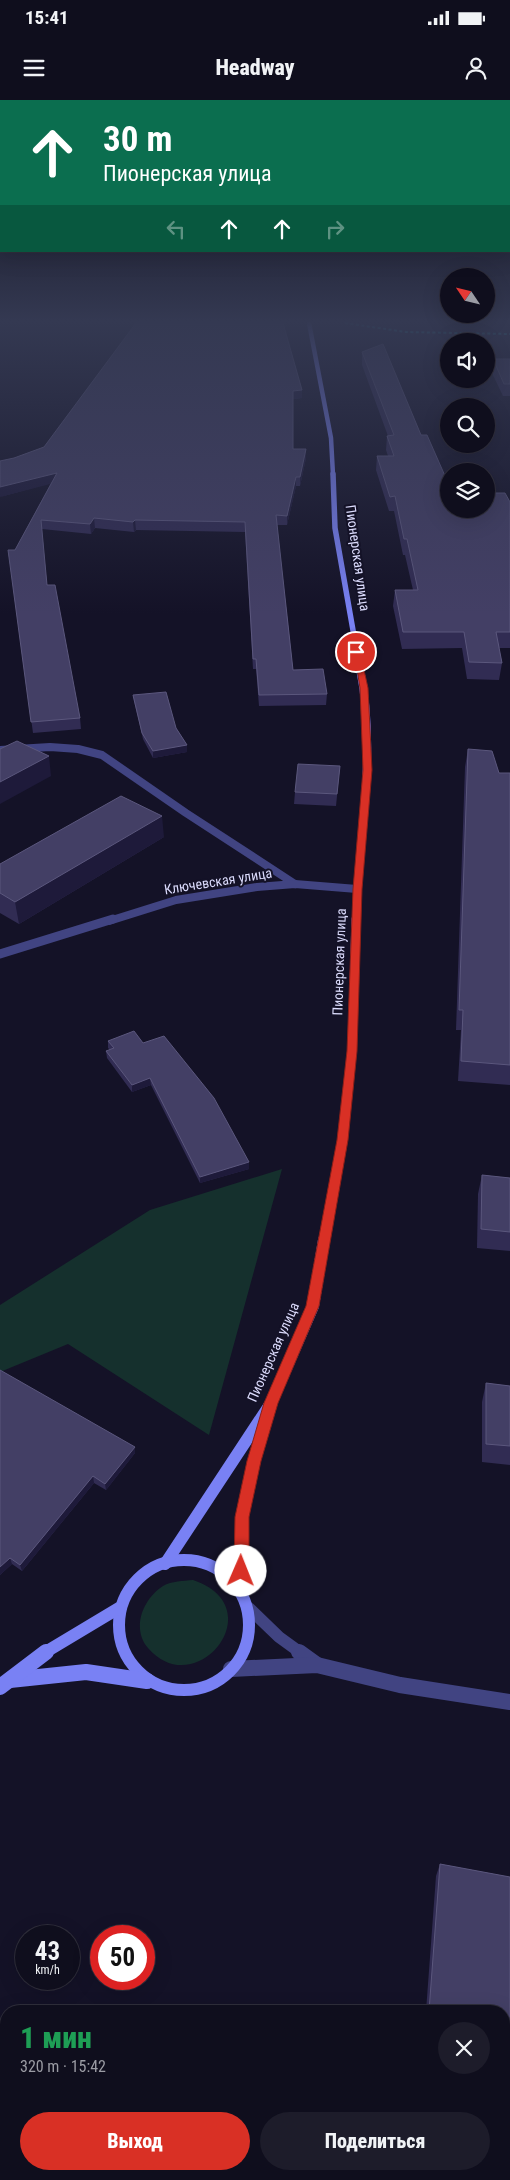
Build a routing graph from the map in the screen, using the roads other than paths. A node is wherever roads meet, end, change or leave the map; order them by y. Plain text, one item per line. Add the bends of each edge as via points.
1 (328, 420) edge
2 (0, 750) edge
3 (295, 884) junction
4 (357, 889) junction
5 (0, 954) edge
6 (271, 1403) junction
7 (165, 1564) junction
8 (241, 1588) junction
9 (120, 1608) junction
10 (249, 1608) junction
11 (317, 1665) junction
12 (231, 1669) junction
13 (148, 1681) junction
14 (4, 1684) edge
15 (510, 1702) edge

1 - 4 main road, Пионерская улица via 335,528 364,688 367,770
2 - 3 street via 50,747 102,755
3 - 4 street, Ключевская улица
3 - 5 street, Ключевская улица via 176,900
4 - 6 main road, Пионерская улица via 352,1051 342,1140 313,1306
6 - 7 main road, Пионерская улица
6 - 8 main road via 242,1517
7 - 8 main road via 186,1560 208,1564 226,1573
7 - 9 main road via 144,1574 129,1590
8 - 10 main road
9 - 13 main road via 117,1629 121,1649 131,1667
9 - 14 main road via 44,1653
10 - 11 street via 279,1637
10 - 12 main road via 251,1629 244,1650
11 - 12 street
11 - 15 street via 400,1686
12 - 13 main road via 212,1682 191,1689 169,1688
13 - 14 main road via 86,1672

